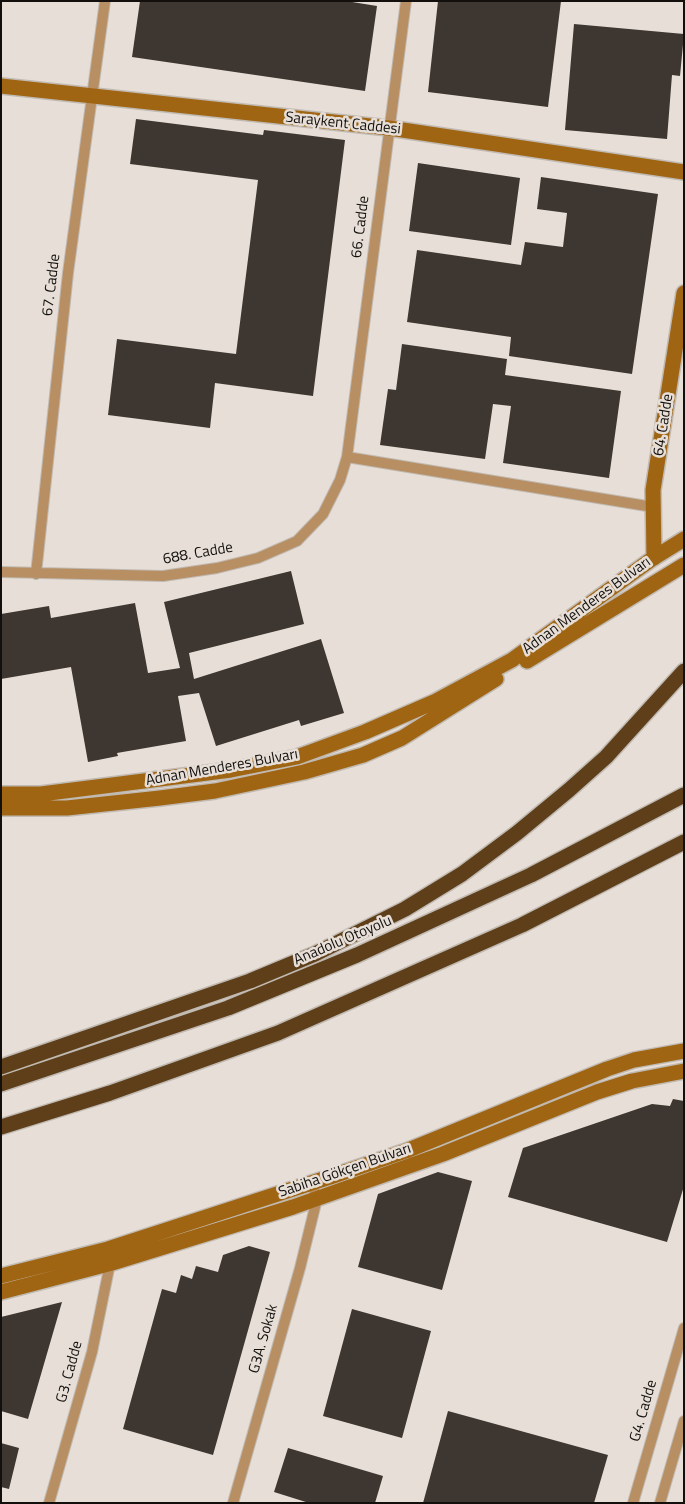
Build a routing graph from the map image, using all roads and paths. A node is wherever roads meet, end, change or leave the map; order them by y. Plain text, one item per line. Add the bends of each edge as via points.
1 (105, 1) edge
2 (406, 1) edge
3 (1, 86) edge
4 (93, 97) junction
5 (389, 128) junction
6 (684, 172) edge
7 (684, 293) edge
8 (347, 457) junction
9 (653, 507) junction
10 (684, 539) edge
11 (654, 558) junction
12 (684, 565) edge
13 (1, 572) edge
14 (36, 574) junction
15 (684, 671) edge
16 (1, 794) edge
17 (684, 795) edge
18 (1, 808) edge
19 (684, 842) edge
20 (684, 1051) edge
21 (1, 1067) edge
22 (684, 1071) edge
23 (1, 1084) edge
24 (1, 1128) edge
25 (312, 1183) junction
26 (317, 1199) junction
27 (110, 1256) junction
28 (1, 1276) edge
29 (1, 1292) edge
30 (684, 1328) edge
31 (684, 1421) edge
32 (49, 1503) edge
33 (233, 1503) edge
34 (633, 1503) edge
35 (660, 1503) edge

1 - 4 street, 67. Cadde
2 - 5 street, 66. Cadde
3 - 4 street, Saraykent Caddesi
4 - 5 street, Saraykent Caddesi
4 - 14 street, 67. Cadde via 68,273
5 - 6 street, Saraykent Caddesi
5 - 8 street, 66. Cadde
7 - 9 street, 64. Cadde
8 - 9 street
8 - 14 street, 688. Cadde via 323,514 297,541 258,558 163,576
9 - 11 street, 64. Cadde
10 - 11 street, Adnan Menderes Bulvarı
11 - 16 street, Adnan Menderes Bulvarı via 512,660 434,702 306,754 231,770 110,786 41,794
12 - 18 street via 423,726 363,755 215,792 67,808
13 - 14 street, 688. Cadde
15 - 21 highway via 606,757 570,790 462,874 405,909 315,954 250,981
17 - 23 highway, Anadolu Otoyolu via 531,875 357,955 228,1008
19 - 24 highway via 522,925 278,1033
20 - 25 street, Sabiha Gökçen Bulvarı via 634,1060 607,1069 406,1151
22 - 26 street, Sabiha Gökçen Bulvarı via 640,1078 597,1092 443,1154
25 - 26 street
25 - 27 street, Sabiha Gökçen Bulvarı
26 - 27 street, Sabiha Gökçen Bulvarı
26 - 33 street, G3A. Sokak
27 - 28 street, Sabiha Gökçen Bulvarı
27 - 29 street, Sabiha Gökçen Bulvarı
27 - 32 street, G3. Cadde via 92,1352
30 - 34 street, G4. Cadde
31 - 35 street

